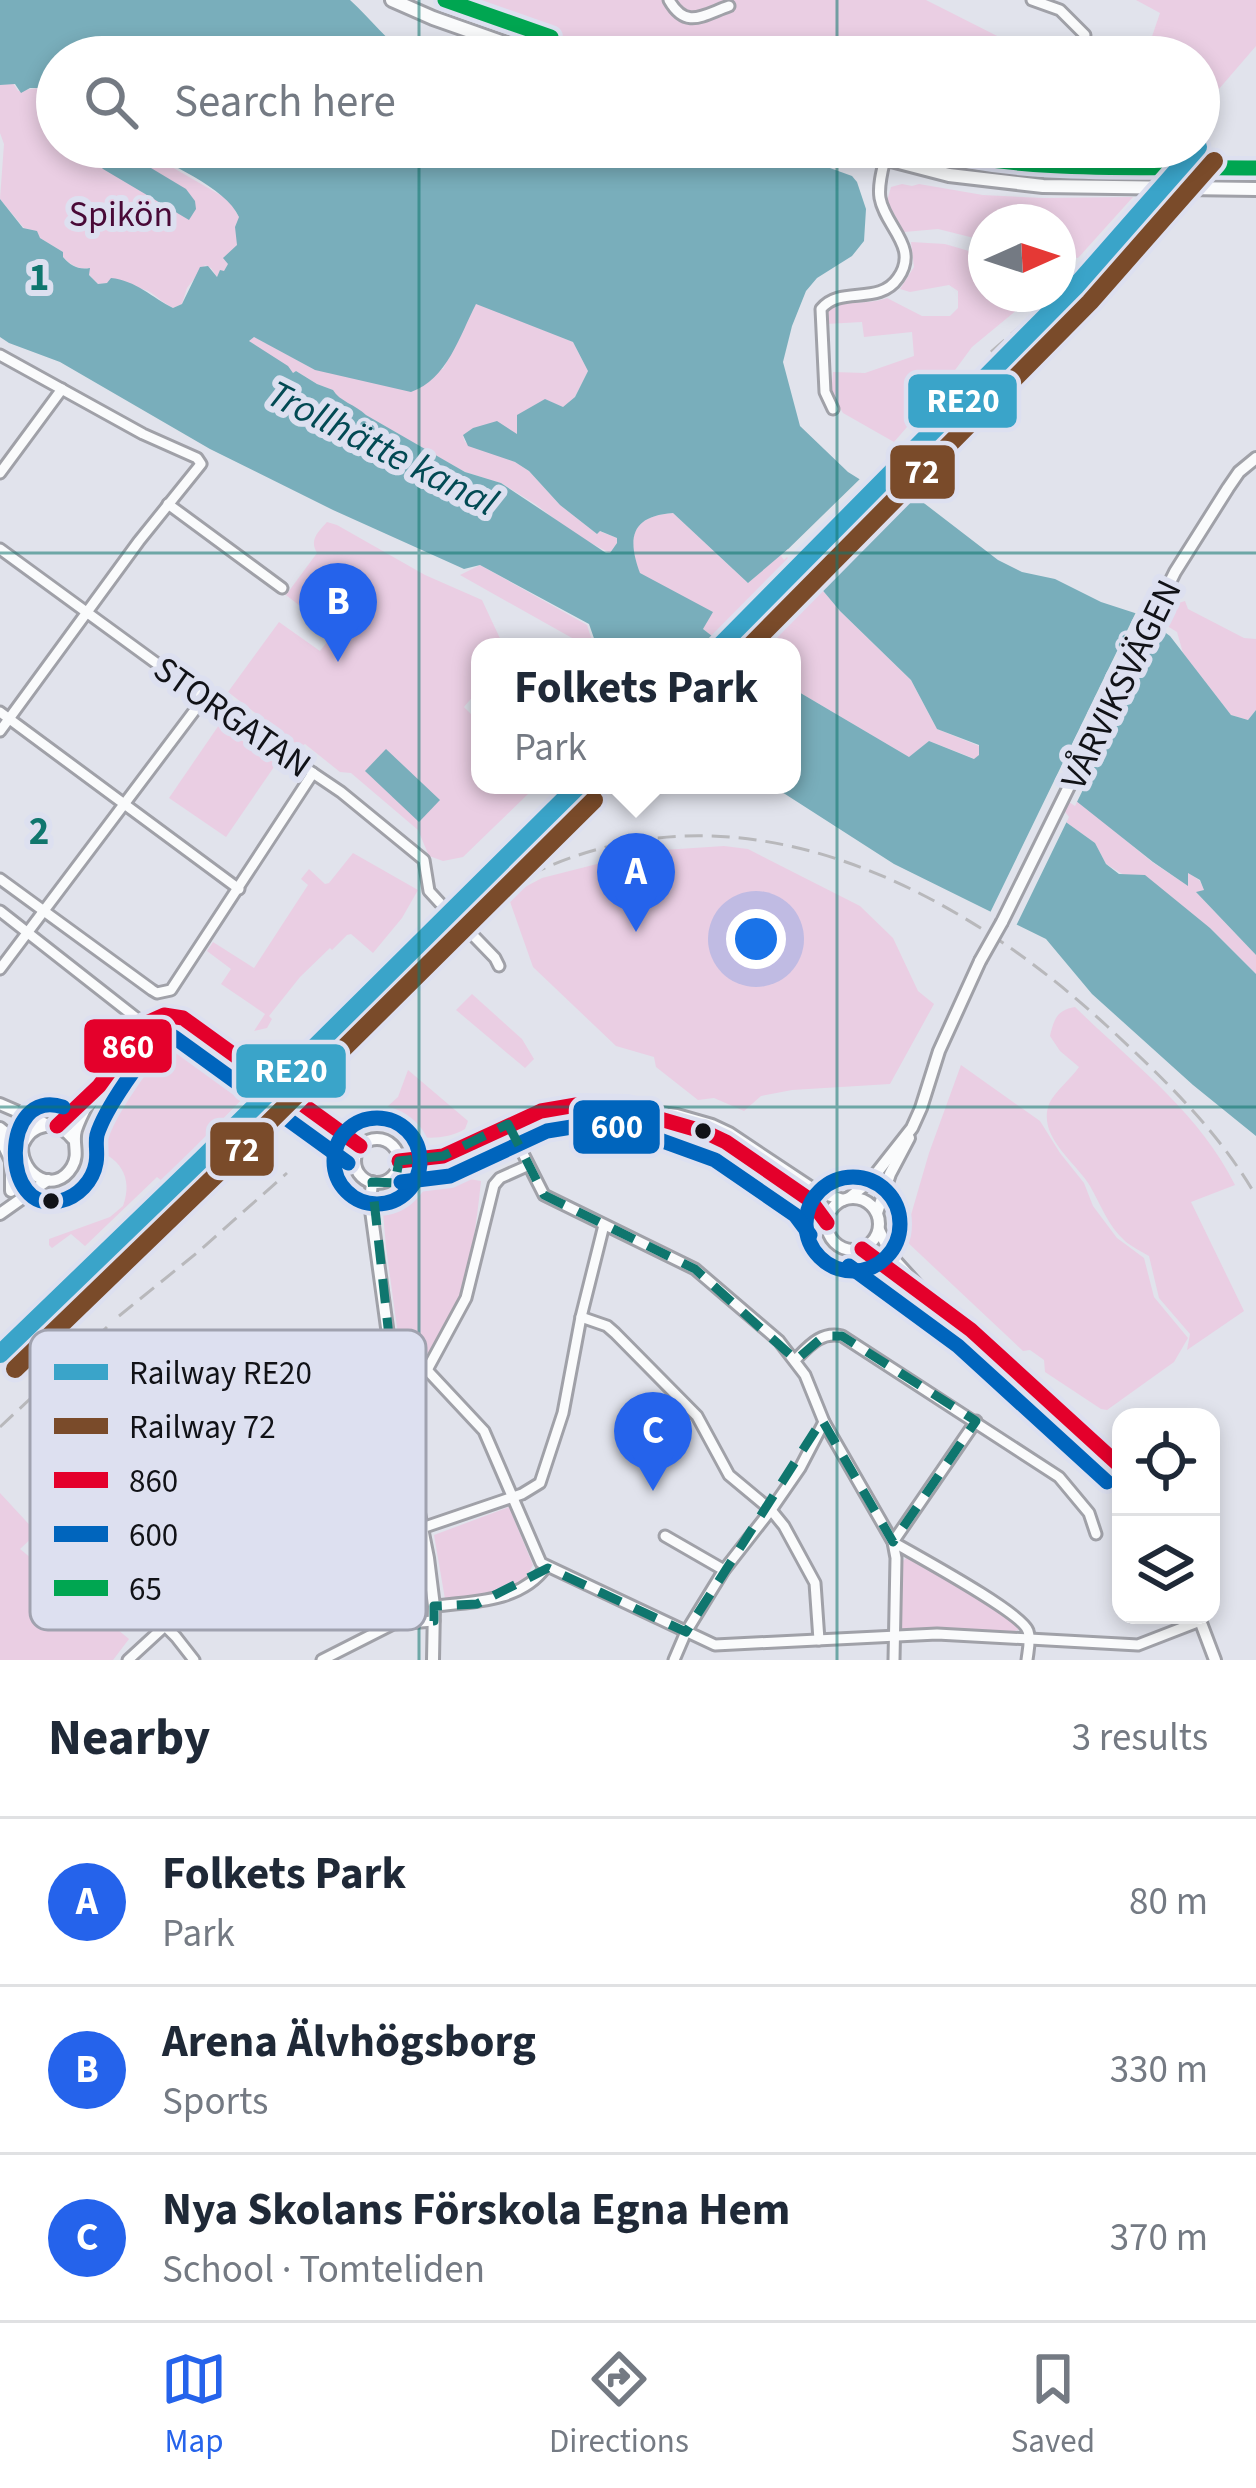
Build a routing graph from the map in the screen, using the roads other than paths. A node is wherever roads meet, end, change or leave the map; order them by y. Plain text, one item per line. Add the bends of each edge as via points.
1 (392, 0) edge
2 (669, 0) edge
3 (1032, 0) edge
4 (1063, 5) edge
5 (729, 6) dead end
6 (1085, 35) dead end
7 (484, 36) edge
8 (884, 168) edge
9 (919, 168) edge
10 (1256, 189) edge
11 (0, 355) edge
12 (62, 389) junction
13 (833, 409) dead end
14 (1256, 458) edge
15 (0, 473) edge
16 (169, 504) junction
17 (0, 550) edge
18 (282, 588) dead end
19 (86, 613) junction
20 (204, 698) junction
21 (5, 715) edge
22 (0, 731) edge
23 (313, 773) junction
24 (124, 805) junction
25 (0, 879) edge
26 (239, 890) junction
27 (440, 902) tunnel mouth
28 (0, 911) edge
29 (45, 913) junction
30 (464, 926) tunnel mouth
31 (28, 931) junction
32 (499, 966) dead end
33 (0, 969) edge
34 (144, 1024) junction
35 (257, 1071) tunnel mouth
36 (99, 1086) junction
37 (0, 1104) edge
38 (306, 1109) tunnel mouth
39 (652, 1112) junction
40 (508, 1124) junction
41 (52, 1125) junction
42 (0, 1128) edge
43 (911, 1129) junction
44 (0, 1138) edge
45 (74, 1139) junction
46 (22, 1146) junction
47 (360, 1146) junction
48 (399, 1161) junction
49 (527, 1166) junction
50 (27, 1168) junction
51 (47, 1180) junction
52 (372, 1182) junction
53 (11, 1191) junction
54 (846, 1199) junction
55 (1, 1213) edge
56 (877, 1213) junction
57 (827, 1223) junction
58 (604, 1225) junction
59 (879, 1230) junction
60 (862, 1249) junction
61 (925, 1294) junction
62 (581, 1317) junction
63 (387, 1330) edge
64 (795, 1360) junction
65 (427, 1370) joint
66 (824, 1421) junction
67 (976, 1421) junction
68 (1112, 1458) edge
69 (513, 1498) junction
70 (771, 1510) junction
71 (426, 1527) edge
72 (1096, 1534) dead end
73 (665, 1536) dead end
74 (893, 1542) junction
75 (426, 1554) edge
76 (546, 1567) junction
77 (724, 1570) junction
78 (434, 1606) junction
79 (434, 1621) junction
80 (426, 1622) edge
81 (1186, 1624) edge
82 (1201, 1624) edge
83 (161, 1630) edge
84 (168, 1630) edge
85 (381, 1630) edge
86 (686, 1632) junction
87 (894, 1638) junction
88 (819, 1640) junction
89 (1029, 1640) junction
90 (1145, 1643) junction
91 (128, 1660) edge
92 (194, 1660) edge
93 (322, 1660) edge
94 (434, 1660) edge
95 (674, 1660) edge
96 (894, 1660) edge
97 (1028, 1660) edge
98 (1151, 1660) edge
99 (1215, 1660) edge

1 - 7 main road
2 - 5 street via 686,19
3 - 4 street
4 - 6 street
8 - 13 street via 880,199 902,239 904,266 880,293 833,298 821,309
9 - 10 main road via 1075,188
11 - 12 street
12 - 15 street
12 - 16 street via 197,458 201,464
14 - 43 street, VÅRVIKSVÄGEN, bridge via 1174,572 980,962
16 - 18 street
16 - 19 street
17 - 19 street, STORGATAN
19 - 20 street, STORGATAN
19 - 21 street
20 - 23 street, STORGATAN
20 - 24 street
21 - 22 street
21 - 24 street
23 - 26 street
23 - 27 street, STORGATAN via 424,860 429,891
24 - 26 street
24 - 29 street
25 - 29 street
26 - 29 street via 164,993
28 - 31 street
29 - 31 street
30 - 32 street
31 - 33 street
31 - 34 street
34 - 35 street via 183,1018
34 - 36 street
36 - 41 street
36 - 45 street
37 - 41 street
38 - 47 street
39 - 40 street via 576,1105
39 - 54 street via 729,1133 815,1191
39 - 57 street via 736,1148 810,1200
40 - 48 street via 443,1156
40 - 49 street
41 - 45 street
41 - 46 street via 31,1132
42 - 46 street
43 - 54 street
43 - 56 street
44 - 53 street via 11,1161
45 - 51 street via 71,1168
46 - 50 street
47 - 48 street via 385,1140
47 - 52 street via 356,1168
48 - 52 street via 391,1178
49 - 58 street via 544,1195
49 - 65 street via 494,1185 466,1298
50 - 51 street
50 - 53 street
51 - 55 street
52 - 63 street
53 - 55 street
54 - 56 street
54 - 57 street
56 - 59 street
57 - 60 street via 835,1244
58 - 62 street
58 - 64 street via 695,1269
59 - 60 street
59 - 61 street
60 - 61 street
61 - 68 street
62 - 69 street via 544,1476
62 - 70 street via 607,1326 668,1387 697,1417 729,1475
64 - 66 street
64 - 67 street via 824,1336 842,1336
65 - 69 street via 484,1431
66 - 70 street
66 - 74 street
67 - 72 street via 1059,1477
67 - 74 street
69 - 71 street
69 - 76 street
70 - 77 street
70 - 88 street via 815,1582
73 - 77 street
74 - 87 street
74 - 89 street via 1014,1615
75 - 78 street
76 - 78 street via 528,1585 477,1604
76 - 86 street
77 - 86 street
78 - 79 street
79 - 80 street
79 - 94 street
81 - 90 street
82 - 99 street
83 - 91 street
84 - 92 street
85 - 93 street
86 - 88 street via 715,1646
86 - 95 street
87 - 88 street
87 - 89 street
87 - 96 street
89 - 90 street
89 - 97 street
90 - 98 street

